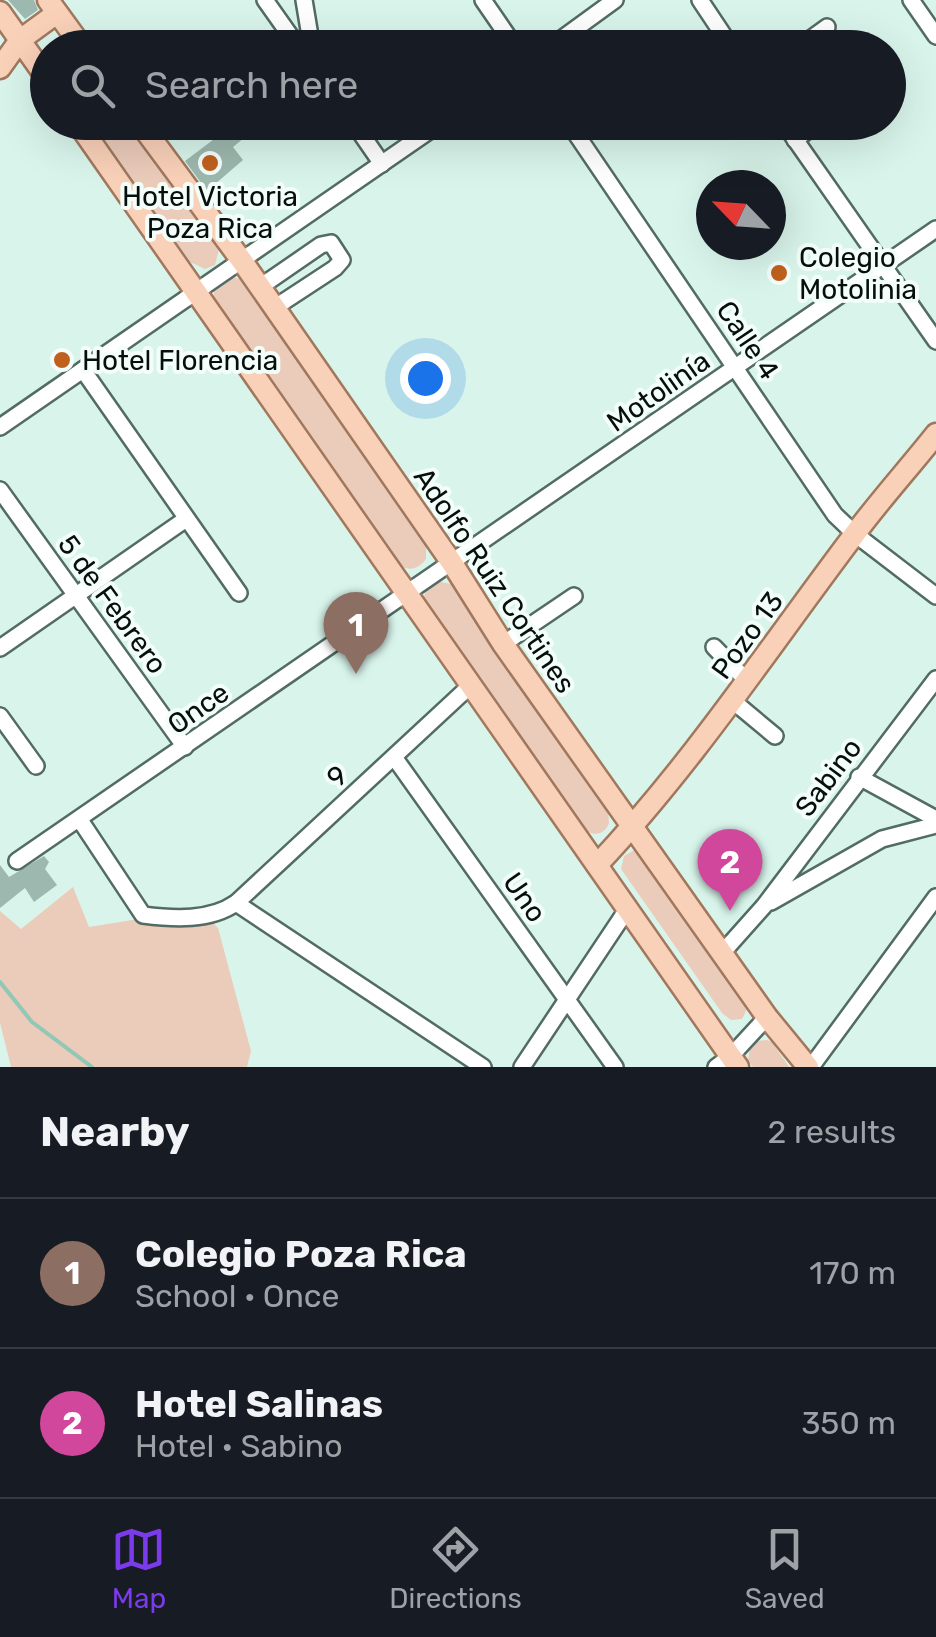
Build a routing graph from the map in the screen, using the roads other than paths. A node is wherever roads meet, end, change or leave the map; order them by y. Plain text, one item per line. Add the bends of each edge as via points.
1 (264, 0) edge
2 (304, 0) edge
3 (483, 0) edge
4 (615, 0) edge
5 (700, 0) edge
6 (911, 0) edge
7 (53, 6) edge
8 (0, 12) edge
9 (826, 27) dead end
10 (70, 30) edge
11 (285, 30) edge
12 (309, 30) edge
13 (504, 30) edge
14 (574, 30) edge
15 (720, 30) edge
16 (822, 30) edge
17 (936, 36) edge
18 (20, 40) junction
19 (30, 54) edge
20 (0, 68) edge
21 (90, 140) edge
22 (152, 140) edge
23 (365, 140) edge
24 (416, 140) edge
25 (580, 140) edge
26 (795, 140) edge
27 (382, 164) junction
28 (936, 229) edge
29 (242, 261) junction
30 (883, 264) junction
31 (260, 287) junction
32 (196, 291) junction
33 (274, 308) junction
34 (936, 342) edge
35 (736, 368) junction
36 (83, 370) junction
37 (0, 427) edge
38 (936, 434) edge
39 (0, 490) edge
40 (186, 520) junction
41 (854, 534) junction
42 (452, 563) junction
43 (240, 592) dead end
44 (407, 594) junction
45 (76, 596) junction
46 (574, 596) dead end
47 (936, 596) edge
48 (503, 644) junction
49 (0, 648) edge
50 (714, 648) dead end
51 (936, 679) edge
52 (748, 682) junction
53 (471, 686) junction
54 (733, 701) junction
55 (0, 716) edge
56 (775, 736) dead end
57 (184, 747) junction
58 (394, 757) junction
59 (36, 766) dead end
60 (859, 777) junction
61 (80, 820) junction
62 (936, 822) edge
63 (633, 827) junction
64 (17, 862) dead end
65 (597, 865) junction
66 (936, 898) edge
67 (236, 903) junction
68 (764, 906) junction
69 (628, 908) junction
70 (723, 952) junction
71 (567, 1000) junction
72 (767, 1017) junction
73 (728, 1063) edge
74 (483, 1067) edge
75 (522, 1067) edge
76 (614, 1067) edge
77 (809, 1067) edge

1 - 11 street
2 - 12 street
3 - 13 street
4 - 14 street
5 - 15 street
6 - 17 street
7 - 10 main road
7 - 18 main road
8 - 18 main road
9 - 16 street
18 - 19 main road
18 - 20 main road
21 - 32 main road
22 - 29 main road, Adolfo Ruiz Cortines
23 - 27 street
24 - 27 street
25 - 35 street, Calle 4
26 - 30 street
27 - 29 street
28 - 30 street, Motolinía
29 - 31 main road, Adolfo Ruiz Cortines
29 - 32 street
30 - 34 street
30 - 35 street, Motolinía
31 - 33 main road, Adolfo Ruiz Cortines
31 - 33 street via 321,245 331,243 339,251 336,268
32 - 36 street
32 - 44 main road
33 - 42 main road, Adolfo Ruiz Cortines
35 - 41 street, Calle 4 via 834,515
35 - 42 street, Motolinía
36 - 37 street
36 - 40 street
38 - 41 main road, Pozo 13
39 - 45 street, 5 de Febrero
40 - 43 street
40 - 45 street
41 - 47 street, Calle 4
41 - 52 main road, Pozo 13
42 - 44 street, Motolinía
42 - 48 main road, Adolfo Ruiz Cortines
44 - 53 main road
44 - 57 street, Once
45 - 49 street
45 - 57 street, 5 de Febrero
46 - 48 street
48 - 63 main road, Adolfo Ruiz Cortines
50 - 52 street
51 - 60 street, Sabino
52 - 54 main road, Pozo 13
53 - 58 street, 9
53 - 65 main road
54 - 56 street
54 - 63 main road, Pozo 13
55 - 59 street
57 - 61 street, Once
58 - 67 street, 9
58 - 71 street, Uno
60 - 62 street
60 - 68 street, Sabino
61 - 64 street, Once
61 - 67 street via 143,914 176,919 223,912
62 - 68 street via 882,839
63 - 65 main road, Pozo 13
63 - 70 main road, Adolfo Ruiz Cortines
65 - 69 main road
66 - 77 street
67 - 74 street
68 - 70 street, Sabino
69 - 71 street
69 - 73 main road
70 - 72 main road, Adolfo Ruiz Cortines
71 - 75 street
71 - 76 street, Uno
72 - 73 street
72 - 77 main road, Adolfo Ruiz Cortines

